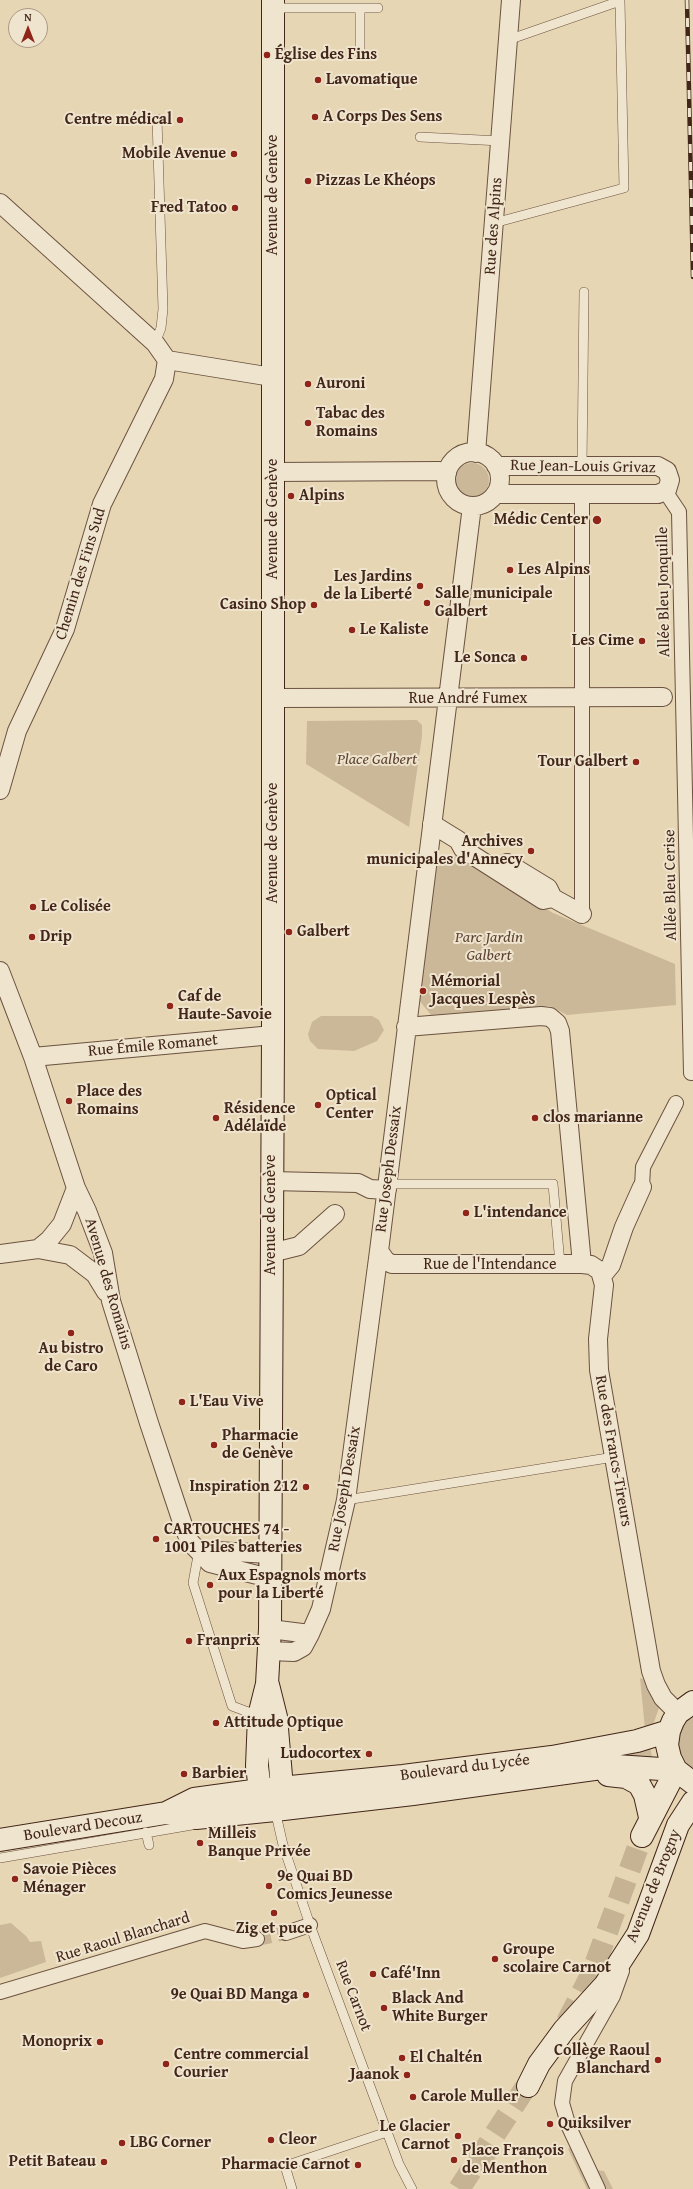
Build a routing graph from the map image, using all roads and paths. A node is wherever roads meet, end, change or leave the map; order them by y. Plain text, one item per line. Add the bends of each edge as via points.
1 (511, 0) edge
2 (273, 3) edge
3 (360, 8) junction
4 (378, 8) dead end
5 (508, 40) junction
6 (360, 56) dead end
7 (157, 119) dead end
8 (420, 137) dead end
9 (501, 140) junction
10 (0, 203) edge
11 (494, 223) junction
12 (584, 292) dead end
13 (155, 343) junction
14 (167, 360) junction
15 (272, 377) junction
16 (476, 453) junction
17 (496, 466) junction
18 (582, 466) junction
19 (272, 472) junction
20 (447, 473) junction
21 (665, 491) junction
22 (495, 494) junction
23 (582, 494) junction
24 (472, 506) junction
25 (683, 696) joint
26 (663, 697) dead end
27 (273, 698) junction
28 (581, 698) junction
29 (449, 699) junction
30 (0, 790) edge
31 (432, 824) junction
32 (582, 914) joint
33 (0, 971) edge
34 (406, 1027) junction
35 (273, 1035) junction
36 (33, 1057) junction
37 (691, 1073) dead end
38 (676, 1103) dead end
39 (271, 1187) junction
40 (642, 1187) joint
41 (76, 1188) junction
42 (382, 1188) junction
43 (335, 1214) dead end
44 (38, 1249) junction
45 (379, 1251) junction
46 (271, 1253) junction
47 (0, 1254) edge
48 (560, 1264) junction
49 (582, 1264) junction
50 (602, 1276) junction
51 (111, 1301) junction
52 (614, 1456) junction
53 (346, 1500) junction
54 (199, 1550) junction
55 (269, 1554) junction
56 (269, 1578) junction
57 (270, 1629) junction
58 (310, 1634) junction
59 (269, 1651) junction
60 (267, 1684) junction
61 (680, 1715) edge
62 (259, 1716) junction
63 (676, 1770) junction
64 (569, 1772) junction
65 (693, 1783) edge
66 (282, 1788) junction
67 (260, 1790) junction
68 (693, 1802) edge
69 (275, 1810) junction
70 (166, 1813) junction
71 (228, 1814) junction
72 (146, 1832) junction
73 (0, 1840) edge
74 (149, 1845) dead end
75 (0, 1858) edge
76 (310, 1925) junction
77 (286, 1933) tunnel mouth
78 (257, 1939) tunnel mouth
79 (632, 1942) junction
80 (0, 1992) edge
81 (528, 2086) tunnel mouth
82 (387, 2132) junction
83 (292, 2189) edge
84 (412, 2189) edge
85 (598, 2189) edge

1 - 5 street, Rue des Alpins
2 - 3 lane
2 - 15 main road, Avenue de Genève
3 - 4 lane
3 - 6 lane
5 - 9 street, Rue des Alpins
5 - 11 lane via 620,1 624,188
7 - 13 lane via 163,309 161,328
8 - 9 lane
9 - 11 street, Rue des Alpins
10 - 13 street
11 - 16 street, Rue des Alpins
12 - 18 lane
13 - 14 street
14 - 15 street
14 - 30 street, Chemin des Fins Sud via 164,380 102,504 65,629 17,732
15 - 19 main road, Avenue de Genève
16 - 17 street via 487,457
16 - 20 street via 457,458
17 - 18 street, Rue Jean-Louis Grivaz
17 - 22 street via 499,477
18 - 21 street, Rue Jean-Louis Grivaz via 658,466 669,475 670,485
19 - 20 street
19 - 27 main road, Avenue de Genève
20 - 24 street via 447,485 452,495 460,503
21 - 23 street, Rue Jean-Louis Grivaz via 658,494
21 - 25 street, Allée Bleu Jonquille via 679,512
22 - 23 street, Rue Jean-Louis Grivaz
22 - 24 street via 487,501
23 - 28 street
24 - 29 street, Rue Joseph Dessaix
25 - 37 street, Allée Bleu Cerise
26 - 28 street, Rue André Fumex
27 - 29 street, Rue André Fumex
27 - 35 main road, Avenue de Genève
28 - 29 street, Rue André Fumex
28 - 32 street
29 - 31 street, Rue Joseph Dessaix
31 - 32 street via 458,840 463,849 542,900 553,898
31 - 34 street, Rue Joseph Dessaix
33 - 36 street, Avenue des Romains
34 - 42 street, Rue Joseph Dessaix
34 - 49 street via 541,1016 550,1017 557,1022 560,1031
35 - 36 street, Rue Émile Romanet
35 - 39 main road, Avenue de Genève
36 - 41 street, Avenue des Romains
38 - 40 street via 643,1167
39 - 42 street via 358,1184
39 - 46 main road, Avenue de Genève
40 - 50 street via 624,1227 611,1266
41 - 44 street via 62,1224
41 - 51 street, Avenue des Romains via 103,1253
42 - 45 street, Rue Joseph Dessaix
42 - 48 lane via 552,1184
43 - 46 street via 299,1246
44 - 47 street
44 - 51 street via 61,1252 83,1263 95,1274
45 - 48 street, Rue de l'Intendance via 386,1261 392,1264
45 - 53 street, Rue Joseph Dessaix
46 - 55 main road, Avenue de Genève
48 - 49 street, Rue de l'Intendance
49 - 50 street, Rue de l'Intendance via 596,1267
50 - 52 street, Rue des Francs-Tireurs via 604,1285 598,1359
51 - 54 street, Avenue des Romains via 182,1525 190,1542
52 - 53 lane
52 - 61 street, Rue des Francs-Tireurs via 651,1670 663,1698
53 - 58 street, Rue Joseph Dessaix via 321,1609
54 - 55 street
54 - 56 street, Avenue des Romains via 210,1563
54 - 62 lane via 193,1583 232,1706
55 - 56 main road, Avenue de Genève
56 - 57 main road, Avenue de Genève
57 - 58 street
57 - 59 main road, Avenue de Genève
58 - 59 street, Rue Joseph Dessaix via 303,1647 294,1652
59 - 60 main road, Avenue de Genève
60 - 62 main road, Avenue de Genève
60 - 66 main road, Avenue de Genève via 276,1717
61 - 63 main road via 667,1745
61 - 66 main road, Boulevard du Lycée via 637,1741 552,1757
62 - 67 main road, Avenue de Genève via 257,1766
63 - 64 main road, Boulevard du Lycée via 616,1766
63 - 64 main road, Avenue de Brogny via 646,1826 642,1788 634,1780 618,1775
63 - 65 main road
64 - 69 main road, Boulevard du Lycée
66 - 67 main road, Boulevard du Lycée
66 - 69 main road, Avenue de Genève
67 - 69 main road, Avenue de Genève
67 - 70 main road, Boulevard Decouz via 194,1799
68 - 79 main road, Avenue de Brogny via 678,1825 638,1934
69 - 71 main road, Boulevard Decouz
69 - 76 lane, Rue Carnot via 283,1845
70 - 71 main road, Boulevard Decouz via 196,1818
70 - 73 main road, Boulevard Decouz
71 - 72 lane via 212,1821
72 - 74 lane
72 - 75 lane
76 - 77 street
76 - 82 lane, Rue Carnot
78 - 80 street, Rue Raoul Blanchard via 243,1940 205,1931
79 - 81 main road, Avenue de Brogny via 605,1985 564,2030
79 - 85 street via 613,1996 565,2081 562,2103 569,2127
82 - 83 lane via 285,2166
82 - 84 lane, Rue Carnot

